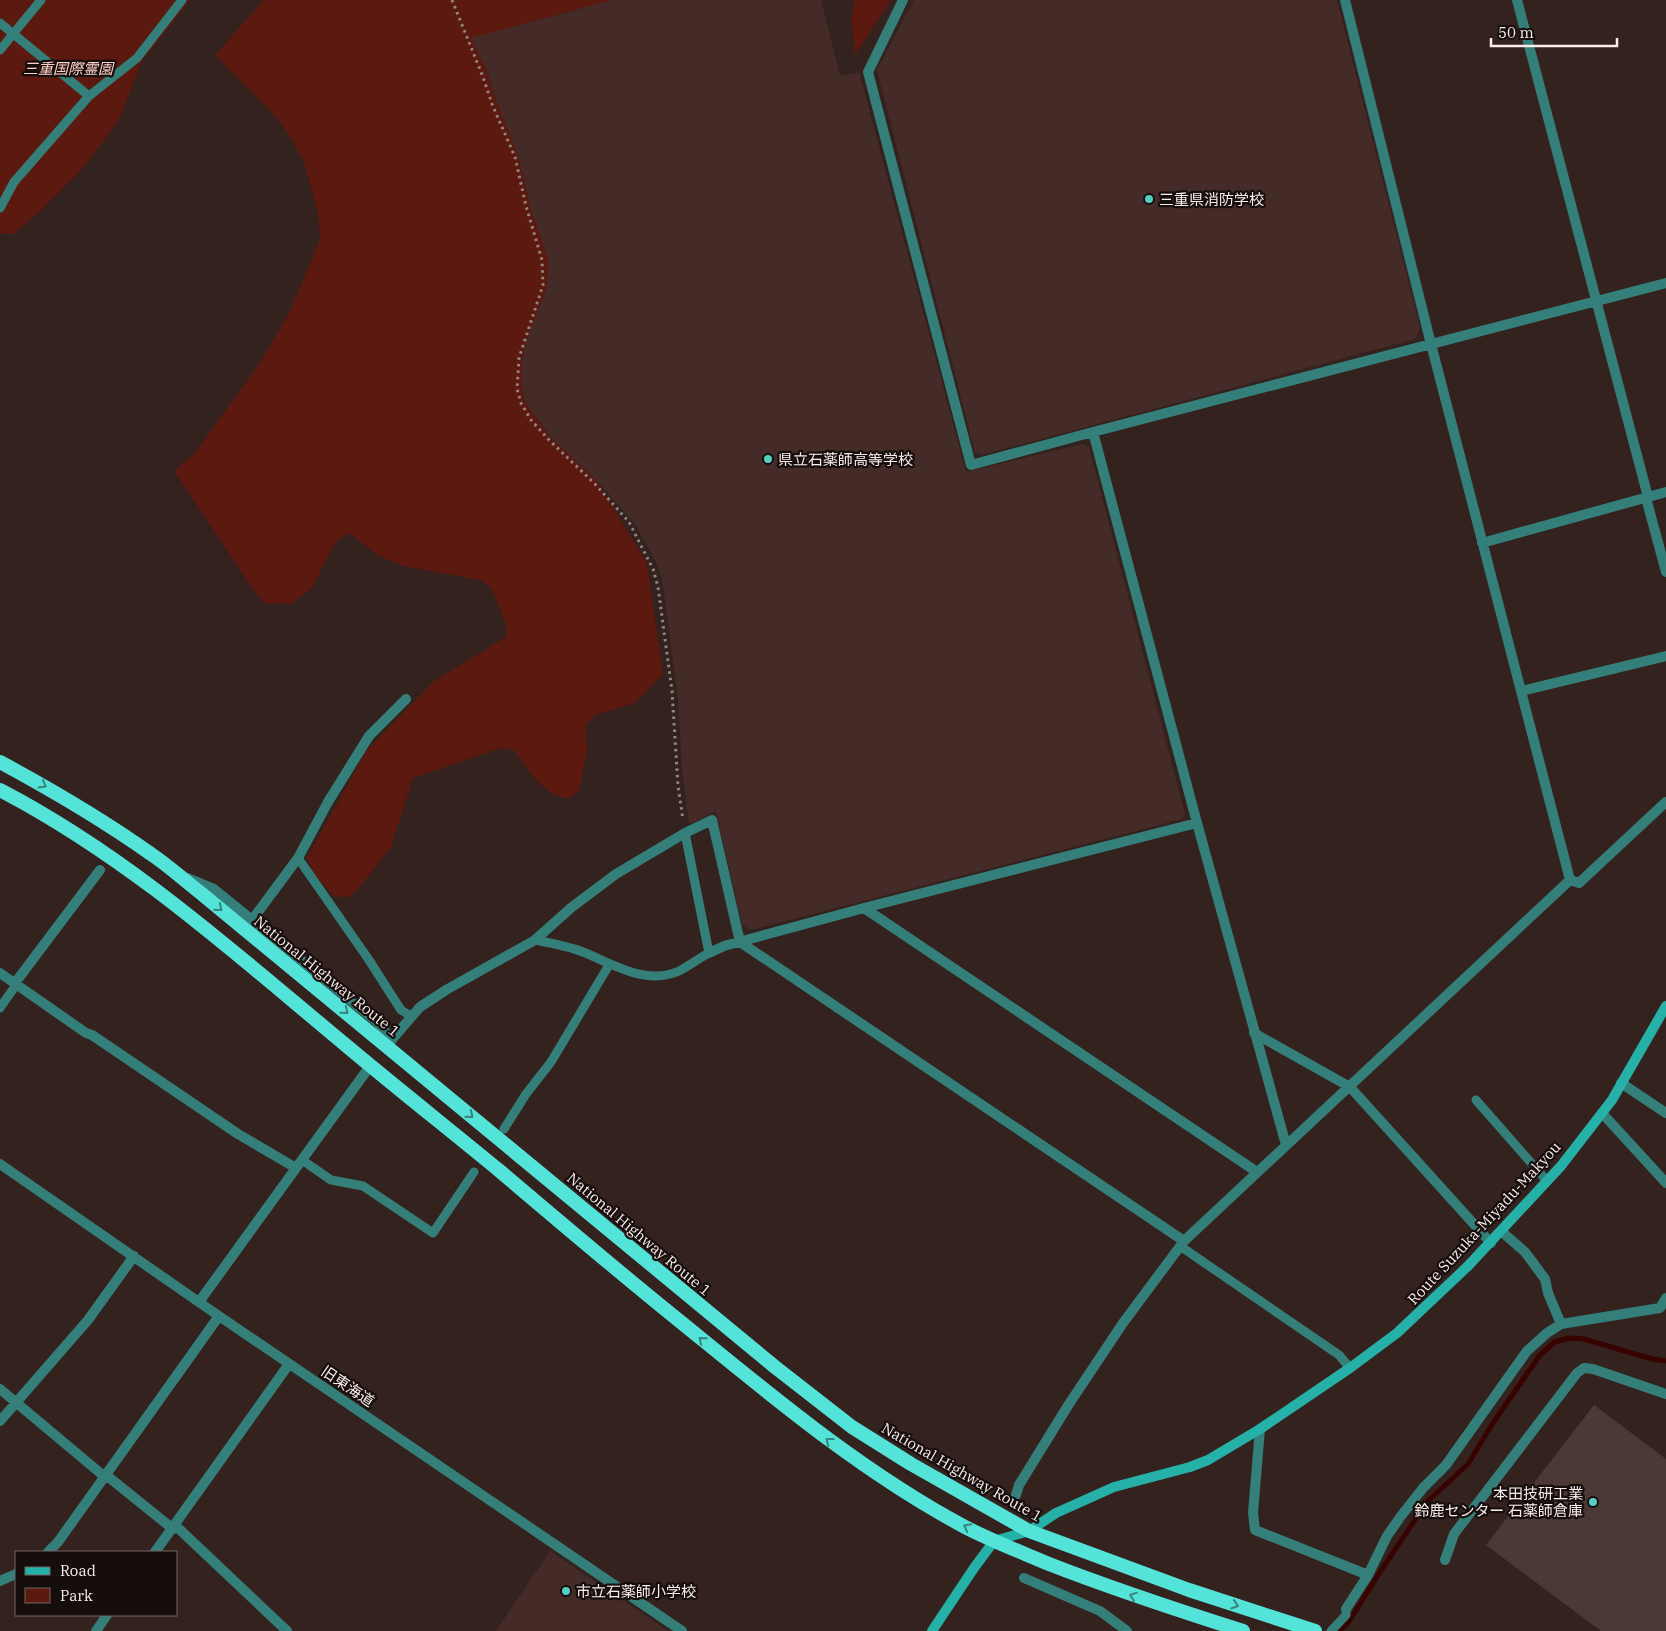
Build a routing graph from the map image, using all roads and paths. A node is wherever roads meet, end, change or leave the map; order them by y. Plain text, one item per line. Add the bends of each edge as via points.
1 (41, 0) edge
2 (182, 0) edge
3 (452, 0) edge
4 (903, 0) edge
5 (1345, 0) edge
6 (1517, 0) edge
7 (0, 23) edge
8 (13, 34) junction
9 (0, 50) edge
10 (89, 96) junction
11 (0, 208) edge
12 (1666, 283) edge
13 (1597, 302) junction
14 (1431, 344) junction
15 (1093, 432) junction
16 (1666, 492) edge
17 (1647, 497) junction
18 (1482, 543) junction
19 (1666, 572) edge
20 (1666, 656) edge
21 (1521, 691) junction
22 (406, 700) dead end
23 (0, 762) edge
24 (0, 790) edge
25 (1666, 802) edge
26 (1197, 823) junction
27 (685, 833) junction
28 (298, 858) junction
29 (100, 870) dead end
30 (175, 872) junction
31 (1570, 880) junction
32 (864, 908) junction
33 (252, 920) junction
34 (535, 940) junction
35 (740, 942) junction
36 (709, 953) junction
37 (609, 965) junction
38 (0, 974) edge
39 (15, 984) junction
40 (1666, 1006) edge
41 (0, 1008) edge
42 (411, 1016) junction
43 (1254, 1033) junction
44 (389, 1043) junction
45 (370, 1066) junction
46 (1622, 1084) junction
47 (1350, 1087) junction
48 (1476, 1100) dead end
49 (1602, 1113) junction
50 (1666, 1113) edge
51 (504, 1129) dead end
52 (1286, 1145) junction
53 (0, 1164) edge
54 (299, 1164) junction
55 (474, 1172) dead end
56 (1257, 1172) junction
57 (1547, 1181) junction
58 (1666, 1183) edge
59 (1502, 1231) junction
60 (1182, 1243) junction
61 (1491, 1243) junction
62 (134, 1256) junction
63 (1666, 1298) edge
64 (200, 1302) junction
65 (219, 1316) junction
66 (1561, 1324) junction
67 (289, 1364) junction
68 (1350, 1368) junction
69 (0, 1389) edge
70 (1666, 1394) edge
71 (16, 1403) junction
72 (0, 1422) edge
73 (1260, 1429) junction
74 (106, 1476) junction
75 (1016, 1494) dead end
76 (174, 1527) junction
77 (1029, 1531) junction
78 (994, 1541) junction
79 (49, 1551) edge
80 (156, 1551) edge
81 (1445, 1560) dead end
82 (15, 1574) edge
83 (1368, 1575) junction
84 (1024, 1578) dead end
85 (0, 1581) edge
86 (1346, 1609) joint
87 (106, 1616) edge
88 (1124, 1630) edge
89 (96, 1631) edge
90 (287, 1631) edge
91 (682, 1631) edge
92 (932, 1631) edge
93 (1243, 1631) edge
94 (1315, 1631) edge
95 (1331, 1631) edge

1 - 8 lane
2 - 10 lane via 137,58
3 - 27 path via 515,157 542,260 543,285 519,358 517,390 531,420 630,522 653,568 660,596 672,692 678,786
4 - 15 street via 868,72 971,465
5 - 14 street
6 - 13 street
7 - 8 lane
8 - 9 lane
8 - 10 lane
10 - 11 lane via 14,182
12 - 13 street
13 - 14 street
13 - 17 street
14 - 15 street
14 - 18 street
15 - 26 street
16 - 17 street
17 - 18 street
17 - 19 street
18 - 21 street
20 - 21 street
21 - 31 street
22 - 28 street via 369,736
23 -> 30 highway, National Highway Route 1 via 93,816
24 - 45 highway via 80,836 192,917
25 - 31 street via 1579,883
26 - 32 street
26 - 43 street
27 - 34 street via 616,874
27 - 35 street via 712,820
27 - 36 lane
28 - 33 street
28 - 42 lane via 401,1010
29 - 39 street
30 - 33 street via 214,890
30 -> 44 highway, National Highway Route 1
31 - 47 street
32 - 35 street
32 - 56 street
33 - 44 street via 377,1022
34 - 37 lane via 568,947
34 - 42 street via 446,990
35 - 36 street
35 - 60 street
36 - 37 lane via 678,972 658,976 632,973
37 - 51 lane via 551,1062
38 - 39 street
39 - 41 lane
39 - 54 street via 238,1134
40 - 46 main road, Route Suzuka-Miyadu-Makyou
42 - 44 street
43 - 47 street
43 - 52 street
44 -> 77 highway, National Highway Route 1 via 775,1367 852,1427
45 - 54 street
78 -> 45 highway via 896,1486 834,1445
46 - 49 main road, Route Suzuka-Miyadu-Makyou
46 - 50 street
47 - 52 street
47 - 61 street
48 - 57 lane
49 - 57 main road, Route Suzuka-Miyadu-Makyou
49 - 58 street
52 - 56 street
53 - 62 street, 旧東海道
54 - 55 lane via 331,1180 363,1186 433,1233
54 - 64 street
56 - 60 street
57 - 59 main road, Route Suzuka-Miyadu-Makyou
59 - 61 main road, Route Suzuka-Miyadu-Makyou
59 - 66 street via 1525,1252 1545,1279
60 - 68 lane via 1339,1355
60 - 75 street via 1069,1404
61 - 68 main road, Route Suzuka-Miyadu-Makyou via 1419,1315
62 - 64 street, 旧東海道
62 - 71 street via 88,1320
63 - 66 street via 1660,1308
64 - 65 street, 旧東海道
65 - 67 street, 旧東海道
65 - 74 street
66 - 83 street via 1527,1351 1446,1465 1401,1516
67 - 76 street
67 - 91 street, 旧東海道
68 - 73 main road, Route Suzuka-Miyadu-Makyou
69 - 71 street
70 - 81 street via 1593,1369 1584,1368 1577,1373 1454,1534
71 - 72 street
71 - 74 street
73 - 77 main road, Route Suzuka-Miyadu-Makyou via 1208,1460 1114,1487 1056,1513
73 - 83 street via 1253,1513 1255,1530
74 - 76 street
74 - 79 street
76 - 80 street
76 - 90 street
77 - 78 main road, Route Suzuka-Miyadu-Makyou
77 -> 94 highway, National Highway Route 1 via 1189,1590
78 - 92 main road
93 -> 78 highway via 1107,1586
82 - 85 street
83 - 86 street
84 - 88 street via 1100,1611
86 - 95 lane via 1346,1615
87 - 89 street

